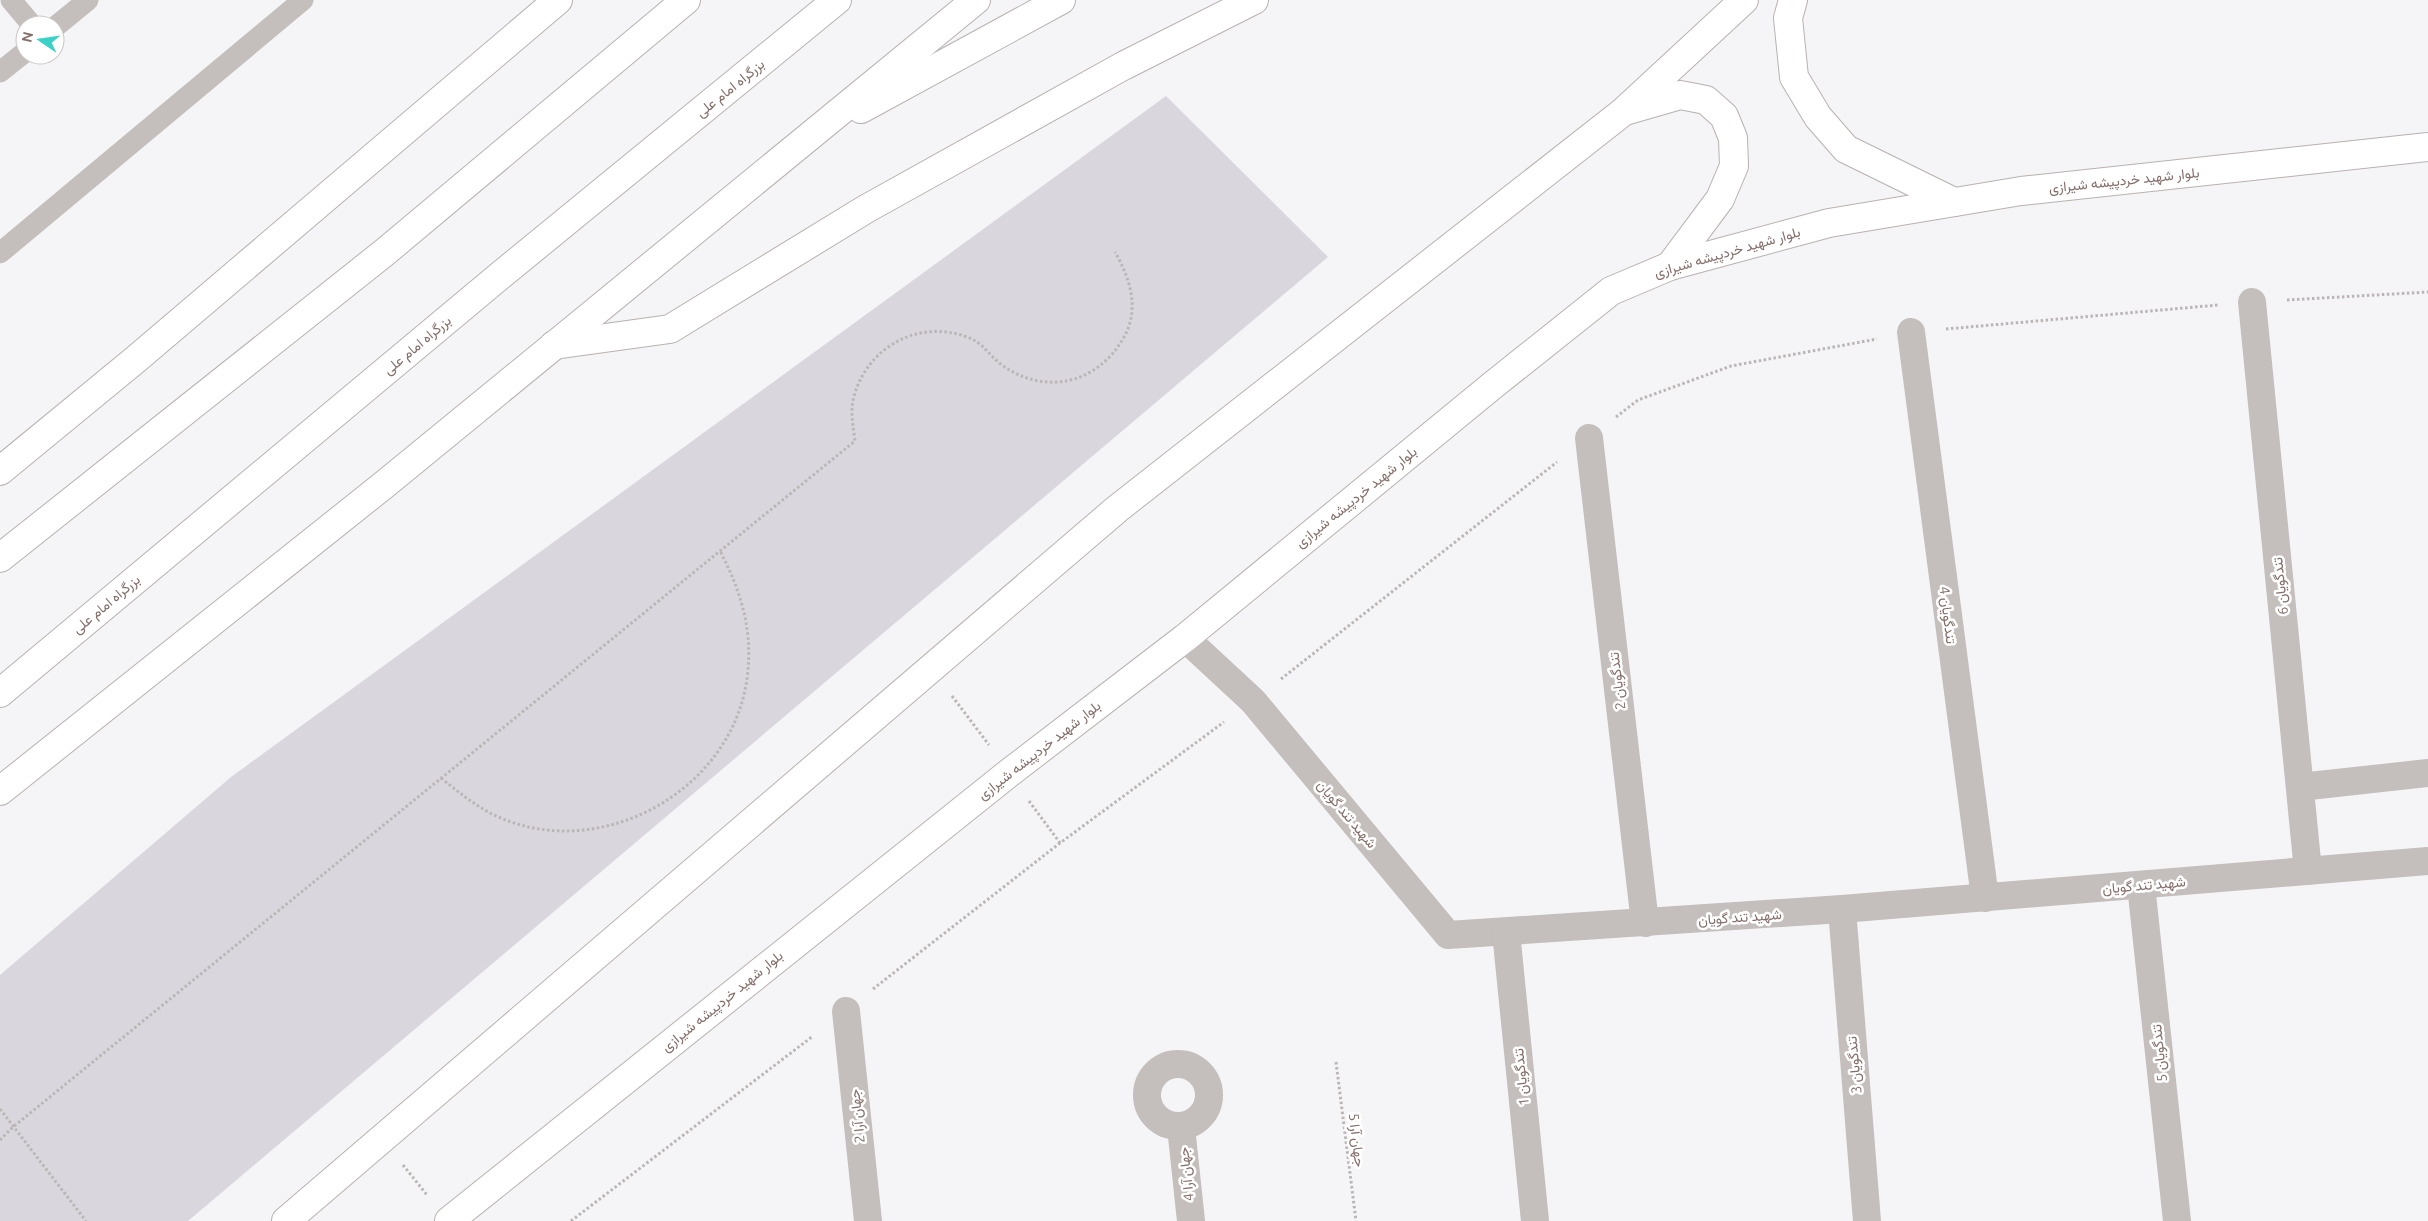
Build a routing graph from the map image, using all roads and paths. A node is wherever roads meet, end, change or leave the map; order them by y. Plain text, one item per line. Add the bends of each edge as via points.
1 (11, 0) edge
2 (88, 0) edge
3 (303, 0) edge
4 (558, 0) edge
5 (686, 0) edge
6 (837, 0) edge
7 (976, 0) edge
8 (1061, 0) edge
9 (1254, 0) edge
10 (1744, 0) edge
11 (1793, 0) edge
12 (24, 15) edge
13 (65, 19) edge
14 (15, 60) edge
15 (0, 72) edge
16 (1623, 112) junction
17 (803, 141) junction
18 (2428, 147) edge
19 (1954, 202) junction
20 (27, 230) junction
21 (0, 240) edge
22 (1115, 252) dead end
23 (0, 253) edge
24 (1670, 266) junction
25 (2428, 292) edge
26 (2252, 302) junction
27 (1911, 332) junction
28 (554, 345) junction
29 (64, 418) junction
30 (1589, 438) junction
31 (0, 456) edge
32 (0, 471) edge
33 (720, 551) junction
34 (0, 558) edge
35 (1185, 638) junction
36 (0, 693) edge
37 (1253, 701) junction
38 (2428, 774) edge
39 (441, 778) junction
40 (2300, 787) junction
41 (0, 791) edge
42 (2428, 861) edge
43 (2308, 871) junction
44 (2141, 885) junction
45 (1985, 898) junction
46 (1842, 909) junction
47 (1645, 923) junction
48 (1506, 932) junction
49 (846, 1011) junction
50 (1336, 1062) dead end
51 (0, 1109) edge
52 (14, 1126) junction
53 (1181, 1127) dead end
54 (0, 1140) edge
55 (381, 1140) junction
56 (86, 1221) edge
57 (286, 1221) edge
58 (449, 1221) edge
59 (571, 1221) edge
60 (868, 1221) edge
61 (1191, 1221) edge
62 (1356, 1221) edge
63 (1535, 1221) edge
64 (1867, 1221) edge
65 (2177, 1221) edge

1 - 12 lane
2 - 13 lane
3 - 20 lane
4 - 29 main road
5 - 34 main road via 385,252
6 - 36 main road, بزرگراه امام علی
7 - 17 main road
8 - 17 main road
9 - 28 main road via 1123,66 866,209 670,329
10 - 16 main road
11 - 19 main road via 1788,18 1794,76 1818,117 1846,149
14 - 15 lane
16 - 24 main road via 1680,95 1706,100 1724,116 1733,138 1734,166 1720,199
16 - 55 main road via 1117,509
17 - 28 main road
18 - 19 main road, بلوار شهید خردپیشه شیرازی
19 - 24 main road, بلوار شهید خردپیشه شیرازی via 1829,223
20 - 21 lane
20 - 23 lane
22 - 33 path via 1132,290 1132,311 1127,332 1102,366 1062,382 1040,382 1019,376 1000,363 985,346 968,337 928,331 890,344 861,376 851,419 855,441
24 - 35 main road, بلوار شهید خردپیشه شیرازی via 1611,291
25 - 26 path
26 - 27 path
26 - 40 street, تندگویان 6
27 - 30 path via 1731,366 1638,400
27 - 45 street, تندگویان 4
28 - 41 main road
29 - 31 main road
29 - 32 main road
30 - 37 path
30 - 47 street, تندگویان 2
33 - 39 path
33 - 39 path via 735,579 744,609 749,640 748,671 742,702 730,731 693,782 641,816 612,826 581,831 535,827 491,814
35 - 37 street, شهید تند گویان
35 - 58 main road, بلوار شهید خردپیشه شیرازی via 1001,779
37 - 48 street, شهید تند گویان via 1448,935
37 - 49 path via 1060,843
38 - 40 street
39 - 52 path
40 - 43 street, تندگویان 6
42 - 43 street, شهید تند گویان
43 - 44 street, شهید تند گویان
44 - 45 street, شهید تند گویان
44 - 65 street, تندگویان 5
45 - 46 street, شهید تند گویان
46 - 47 street, شهید تند گویان
46 - 64 street, تندگویان 3
47 - 48 street, شهید تند گویان
48 - 63 street, تندگویان 1
49 - 59 path
49 - 60 street, جهان آرا 2
50 - 62 path, جهان آرا 5
51 - 52 path
52 - 54 path
52 - 56 path
53 - 61 street, جهان آرا 4
55 - 57 main road
55 - 58 path

